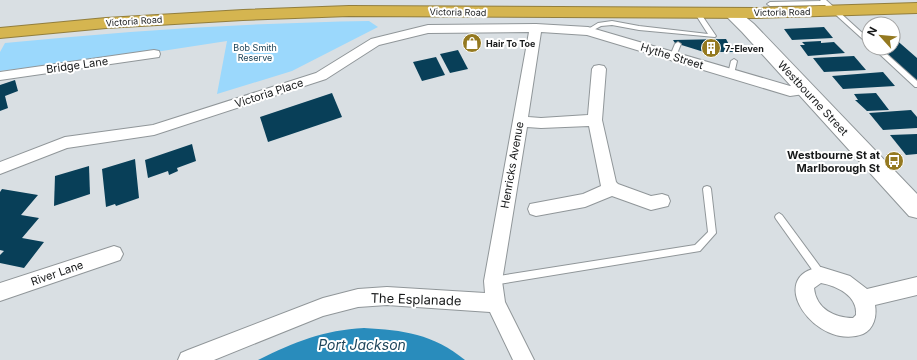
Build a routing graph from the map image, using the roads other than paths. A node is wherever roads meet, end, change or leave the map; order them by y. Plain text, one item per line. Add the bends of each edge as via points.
1 (311, 0) edge
2 (770, 4) dead end
3 (828, 5) edge
4 (698, 6) edge
5 (917, 8) edge
6 (633, 12) junction
7 (731, 13) junction
8 (0, 21) edge
9 (536, 28) junction
10 (639, 28) junction
11 (588, 31) junction
12 (0, 33) edge
13 (861, 35) edge
14 (154, 54) dead end
15 (885, 56) edge
16 (734, 61) dead end
17 (599, 69) dead end
18 (731, 74) junction
19 (0, 76) edge
20 (917, 85) edge
21 (806, 90) junction
22 (595, 120) junction
23 (520, 121) junction
24 (0, 168) edge
25 (612, 188) junction
26 (707, 189) dead end
27 (662, 201) dead end
28 (914, 205) edge
29 (536, 209) dead end
30 (779, 217) dead end
31 (114, 254) dead end
32 (821, 275) junction
33 (493, 281) junction
34 (917, 286) edge
35 (0, 292) edge
36 (862, 299) junction
37 (496, 303) junction
38 (188, 360) edge
39 (524, 360) edge

1 - 8 highway, Victoria Road via 214,3
2 - 3 lane
3 - 5 highway, Victoria Road
3 - 7 highway, Victoria Road
3 - 13 lane
4 - 6 highway, Victoria Road
4 - 7 highway, Victoria Road
4 - 10 lane via 712,36
6 - 10 lane
6 - 12 highway, Victoria Road via 342,11 106,23
7 - 21 street, Westbourne Street
9 - 11 street, Hythe Street
9 - 23 street, Henricks Avenue
9 - 24 street, Victoria Place via 428,29 375,42 321,76 154,130 65,144
10 - 11 lane via 612,23 600,24
11 - 18 street, Hythe Street via 675,50
14 - 19 street, Bridge Lane
15 - 20 lane
16 - 18 lane
17 - 22 street
18 - 21 street, Hythe Street via 790,91
21 - 28 street, Westbourne Street
22 - 23 street via 541,123
22 - 25 street via 608,184
23 - 33 street, Henricks Avenue
25 - 27 street via 651,203
25 - 29 street via 585,200
26 - 33 lane via 712,233 697,248
30 - 32 lane
31 - 35 street, River Lane
32 - 36 street via 844,281
32 - 36 street via 808,280 804,292 810,307 825,321 844,328 860,325 866,314
33 - 37 street, Henricks Avenue
34 - 36 street
37 - 38 street, The Esplanade via 387,296 358,298 323,307
37 - 39 street

